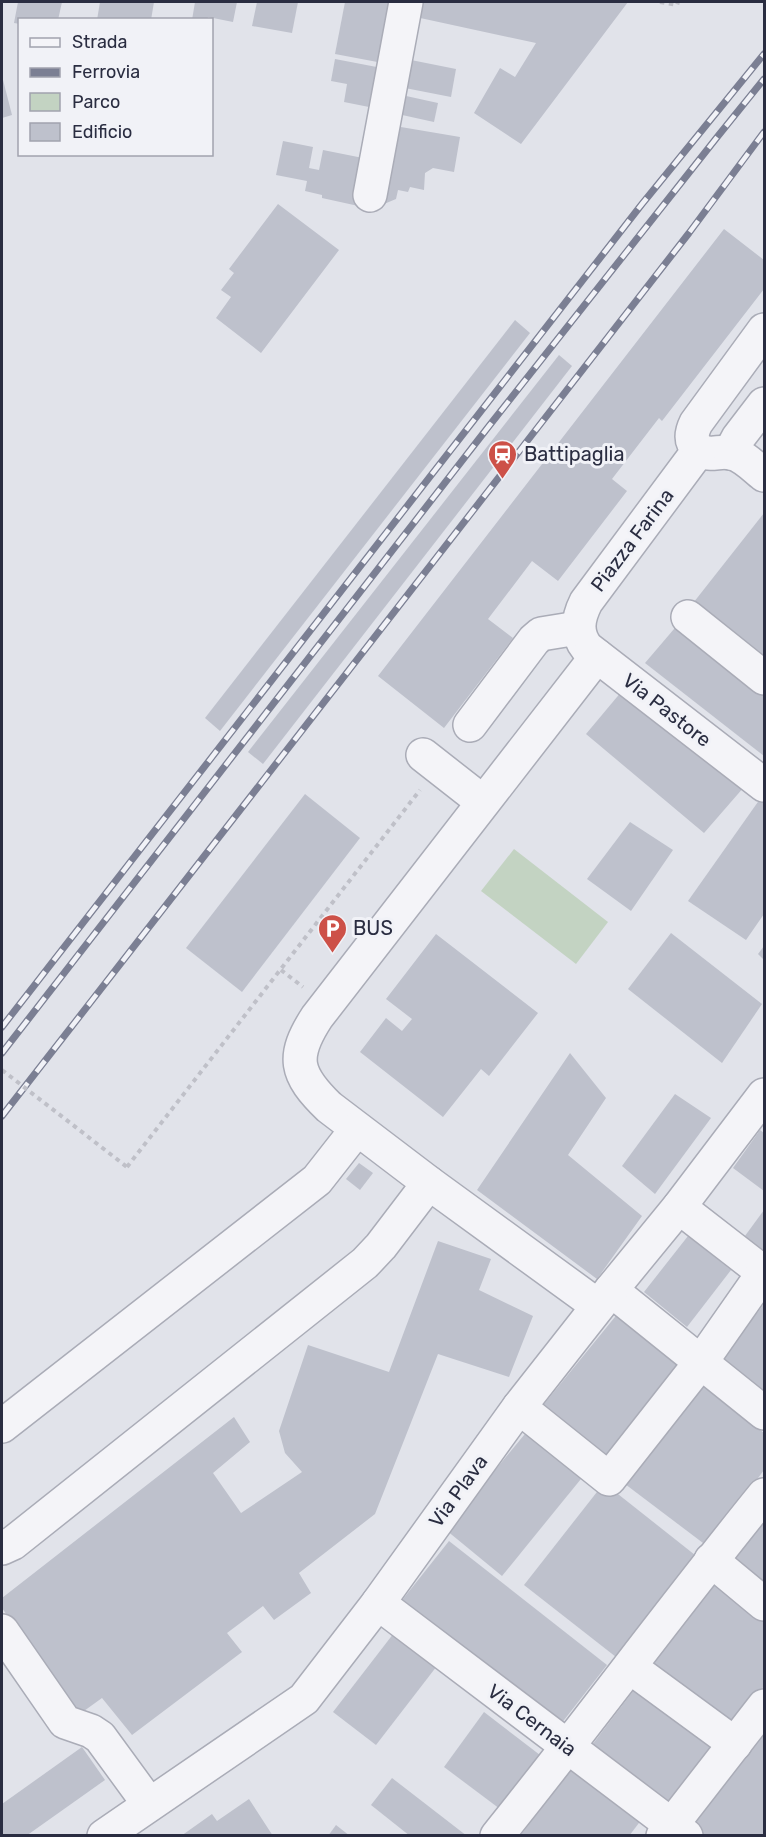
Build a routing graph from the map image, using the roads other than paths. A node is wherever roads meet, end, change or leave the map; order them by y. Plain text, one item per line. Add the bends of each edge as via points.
1 (406, 2) edge
2 (370, 195) dead end
3 (765, 330) edge
4 (765, 404) edge
5 (715, 451) junction
6 (765, 475) edge
7 (688, 617) dead end
8 (578, 628) junction
9 (597, 656) junction
10 (765, 678) edge
11 (470, 725) dead end
12 (424, 770) road end
13 (765, 785) edge
14 (483, 802) junction
15 (765, 1095) edge
16 (348, 1122) junction
17 (429, 1183) junction
18 (679, 1208) junction
19 (764, 1272) edge
20 (604, 1298) junction
21 (701, 1362) junction
22 (519, 1407) junction
23 (765, 1413) edge
24 (2, 1426) edge
25 (765, 1495) edge
26 (2, 1548) edge
27 (711, 1560) junction
28 (378, 1603) junction
29 (765, 1604) edge
30 (2, 1631) edge
31 (630, 1667) junction
32 (765, 1706) edge
33 (735, 1744) junction
34 (568, 1748) junction
35 (149, 1804) junction
36 (674, 1832) edge
37 (104, 1836) edge
38 (497, 1836) edge

1 - 2 street
3 - 5 street via 696,423 692,442
4 - 5 street, Piazza Farina via 738,438
5 - 6 street via 743,458
5 - 8 street, Piazza Farina via 585,602
7 - 10 street
8 - 9 street, Via Pastore via 582,642
8 - 11 street via 541,634 534,640
9 - 13 street, Via Pastore
9 - 14 street
12 - 14 street
14 - 16 street via 305,1036 300,1056 303,1075 316,1095
15 - 18 street, Via Plava
16 - 17 street
16 - 24 street via 300,1166 285,1205
17 - 20 street
17 - 26 street via 365,1263
18 - 19 street
18 - 20 street, Via Plava
19 - 21 street
20 - 21 street
20 - 22 street, Via Plava
21 - 22 street via 609,1479
21 - 23 street
22 - 28 street, Via Plava
25 - 27 street
27 - 29 street
27 - 31 street
28 - 34 street, Via Cernaia
28 - 35 street, Via Plava via 304,1699
30 - 35 street via 65,1722 100,1737
31 - 33 street
31 - 34 street
32 - 33 street
33 - 36 street
34 - 36 street, Via Cernaia
34 - 38 street
35 - 37 street, Via Plava

